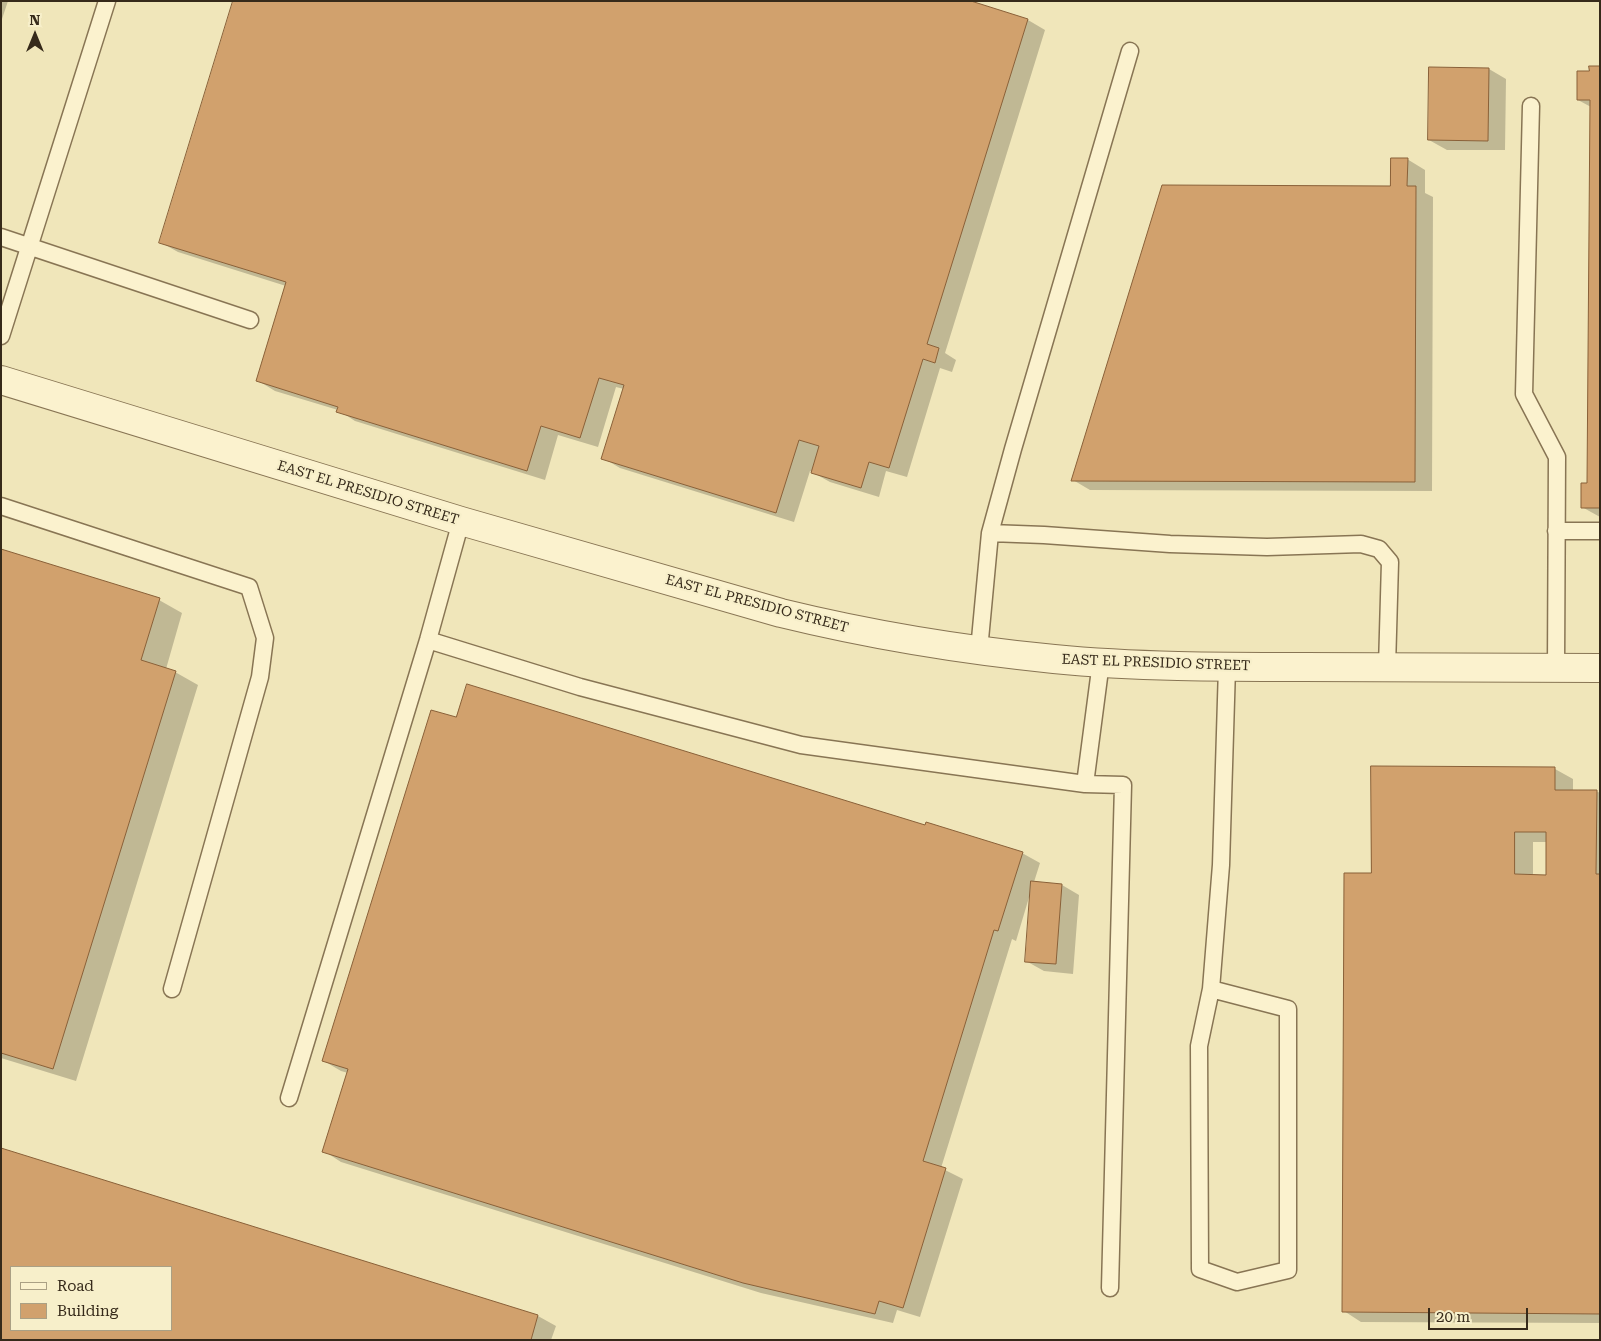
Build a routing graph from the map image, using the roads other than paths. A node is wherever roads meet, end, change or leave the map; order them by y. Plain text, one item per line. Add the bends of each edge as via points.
1 (107, 1) edge
2 (1130, 51) dead end
3 (1531, 106) dead end
4 (1, 237) edge
5 (29, 245) junction
6 (250, 320) dead end
7 (1, 336) edge
8 (1, 380) edge
9 (1, 506) edge
10 (461, 521) junction
11 (1556, 531) junction
12 (1600, 532) edge
13 (990, 533) junction
14 (428, 640) junction
15 (979, 650) junction
16 (1101, 662) junction
17 (1227, 667) junction
18 (1387, 667) junction
19 (1556, 668) junction
20 (1600, 668) edge
21 (1085, 784) junction
22 (172, 989) dead end
23 (1211, 989) junction
24 (289, 1098) dead end
25 (1110, 1288) dead end

1 - 5 lane
2 - 13 lane
3 - 11 lane via 1524,394 1557,457
4 - 5 lane
5 - 6 lane
5 - 7 lane
8 - 10 street, EAST EL PRESIDIO STREET
9 - 22 lane via 249,587 265,638 260,677
10 - 14 lane
10 - 15 street, EAST EL PRESIDIO STREET via 781,613 878,634
11 - 12 lane
11 - 19 lane
13 - 15 lane
13 - 18 lane via 1267,547 1361,544 1378,549 1390,562
14 - 21 lane via 580,687 801,745
14 - 24 lane
15 - 16 street, EAST EL PRESIDIO STREET
16 - 17 street, EAST EL PRESIDIO STREET
16 - 21 lane
17 - 18 street, EAST EL PRESIDIO STREET
17 - 23 lane via 1221,865
18 - 19 street, EAST EL PRESIDIO STREET
19 - 20 street, EAST EL PRESIDIO STREET
21 - 25 lane via 1123,785
23 - 23 lane via 1198,1046 1200,1269 1237,1282 1288,1270 1288,1009

